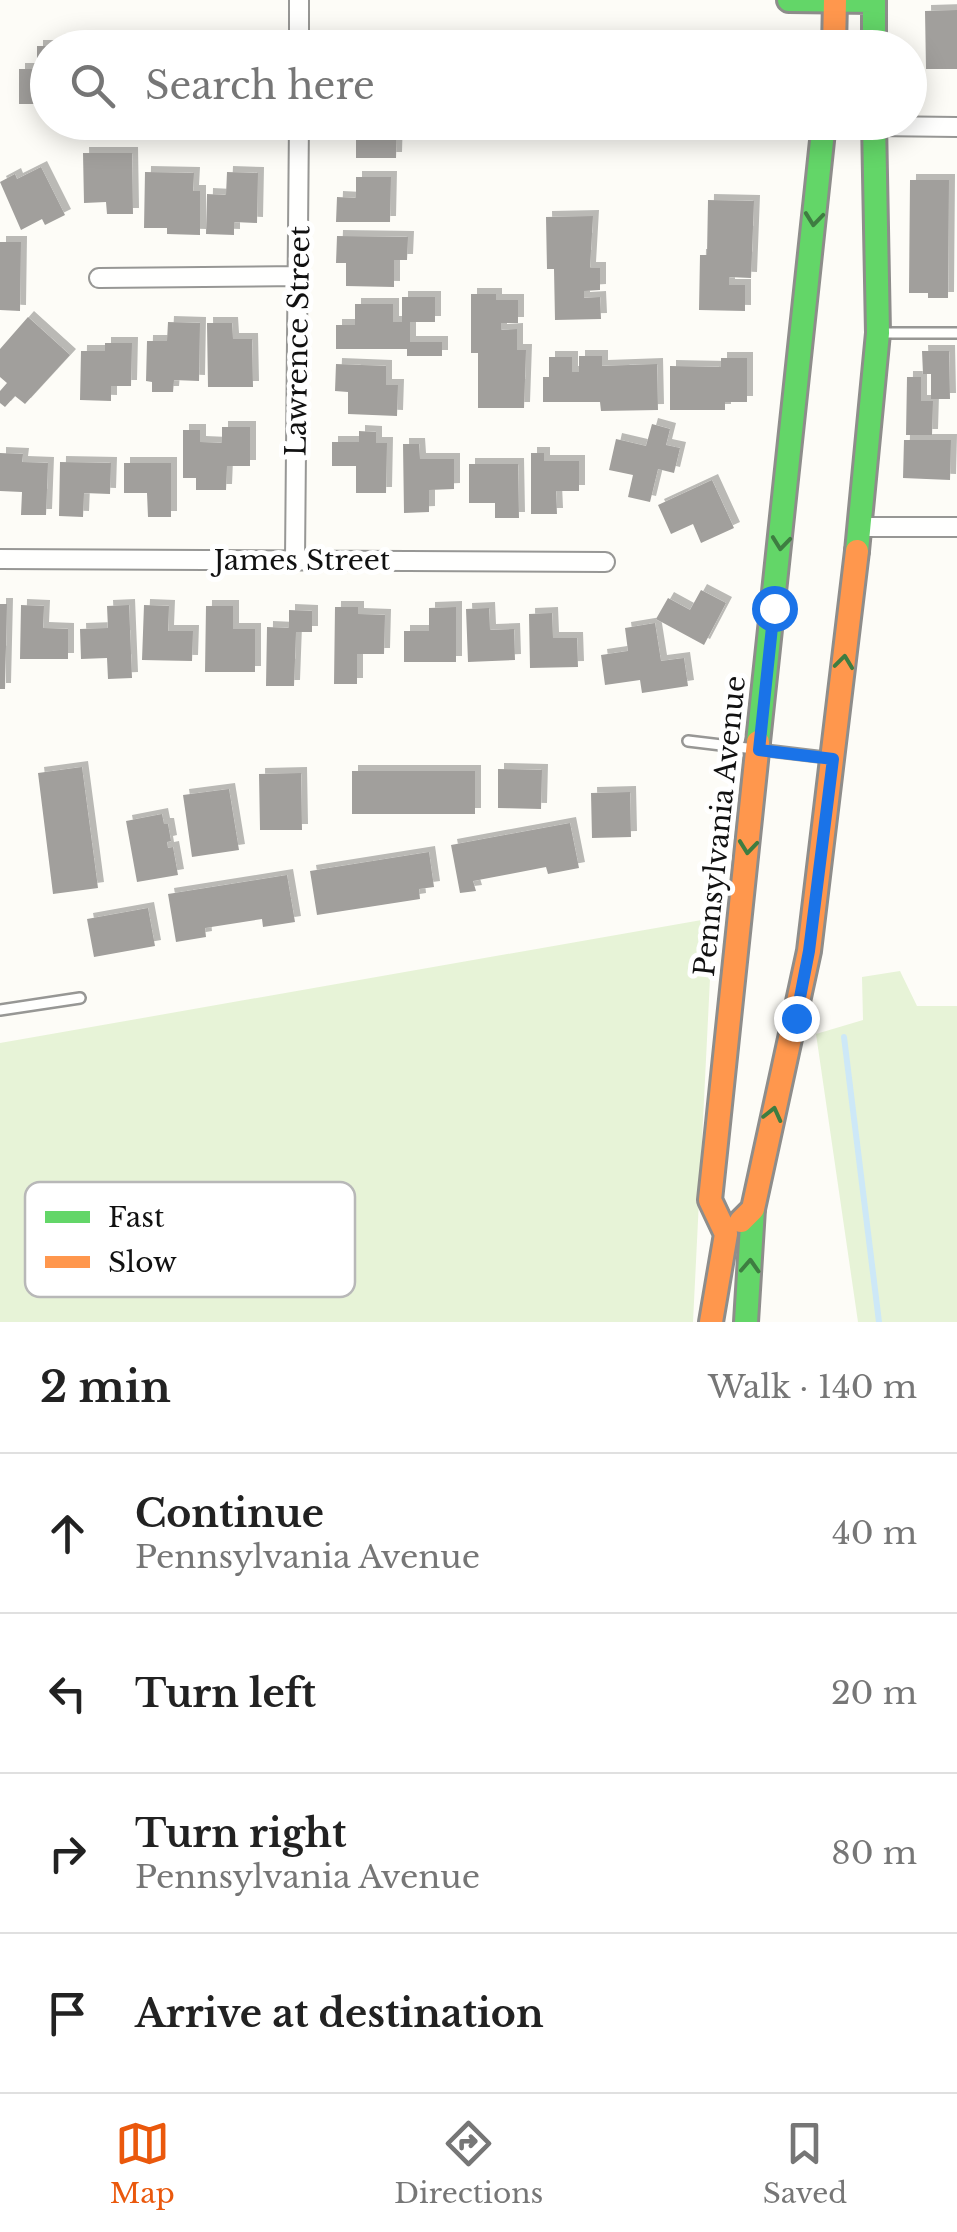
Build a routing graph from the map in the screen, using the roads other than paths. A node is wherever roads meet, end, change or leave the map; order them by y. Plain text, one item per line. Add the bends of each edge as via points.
1 (299, 0) edge
2 (789, 0) edge
3 (835, 0) edge
4 (874, 0) edge
5 (299, 30) edge
6 (834, 30) edge
7 (874, 30) edge
8 (927, 125) edge
9 (957, 126) edge
10 (300, 140) edge
11 (822, 140) edge
12 (874, 140) edge
13 (300, 276) junction
14 (99, 278) dead end
15 (878, 333) junction
16 (957, 333) edge
17 (860, 527) junction
18 (957, 528) edge
19 (0, 559) edge
20 (295, 560) junction
21 (604, 562) dead end
22 (688, 741) dead end
23 (759, 750) junction
24 (833, 759) junction
25 (80, 998) dead end
26 (0, 1010) edge
27 (753, 1210) junction
28 (726, 1234) junction
29 (711, 1322) edge
30 (746, 1322) edge

1 - 5 street
2 - 3 main road
3 - 4 main road
3 - 6 main road
4 - 7 main road
8 - 9 street
10 - 13 street, Lawrence Street
11 -> 23 main road, Pennsylvania Avenue
12 - 15 main road
13 - 14 street
13 - 20 street, Lawrence Street
15 - 16 lane
15 - 17 main road
17 - 18 street
24 -> 17 main road
19 - 20 street, James Street
20 - 21 street, James Street
22 - 23 lane
23 - 24 lane
23 -> 28 main road, Pennsylvania Avenue via 710,1200
27 -> 24 main road via 809,951
25 - 26 lane
27 - 28 main road
30 -> 27 main road
28 - 29 main road, Pennsylvania Avenue

